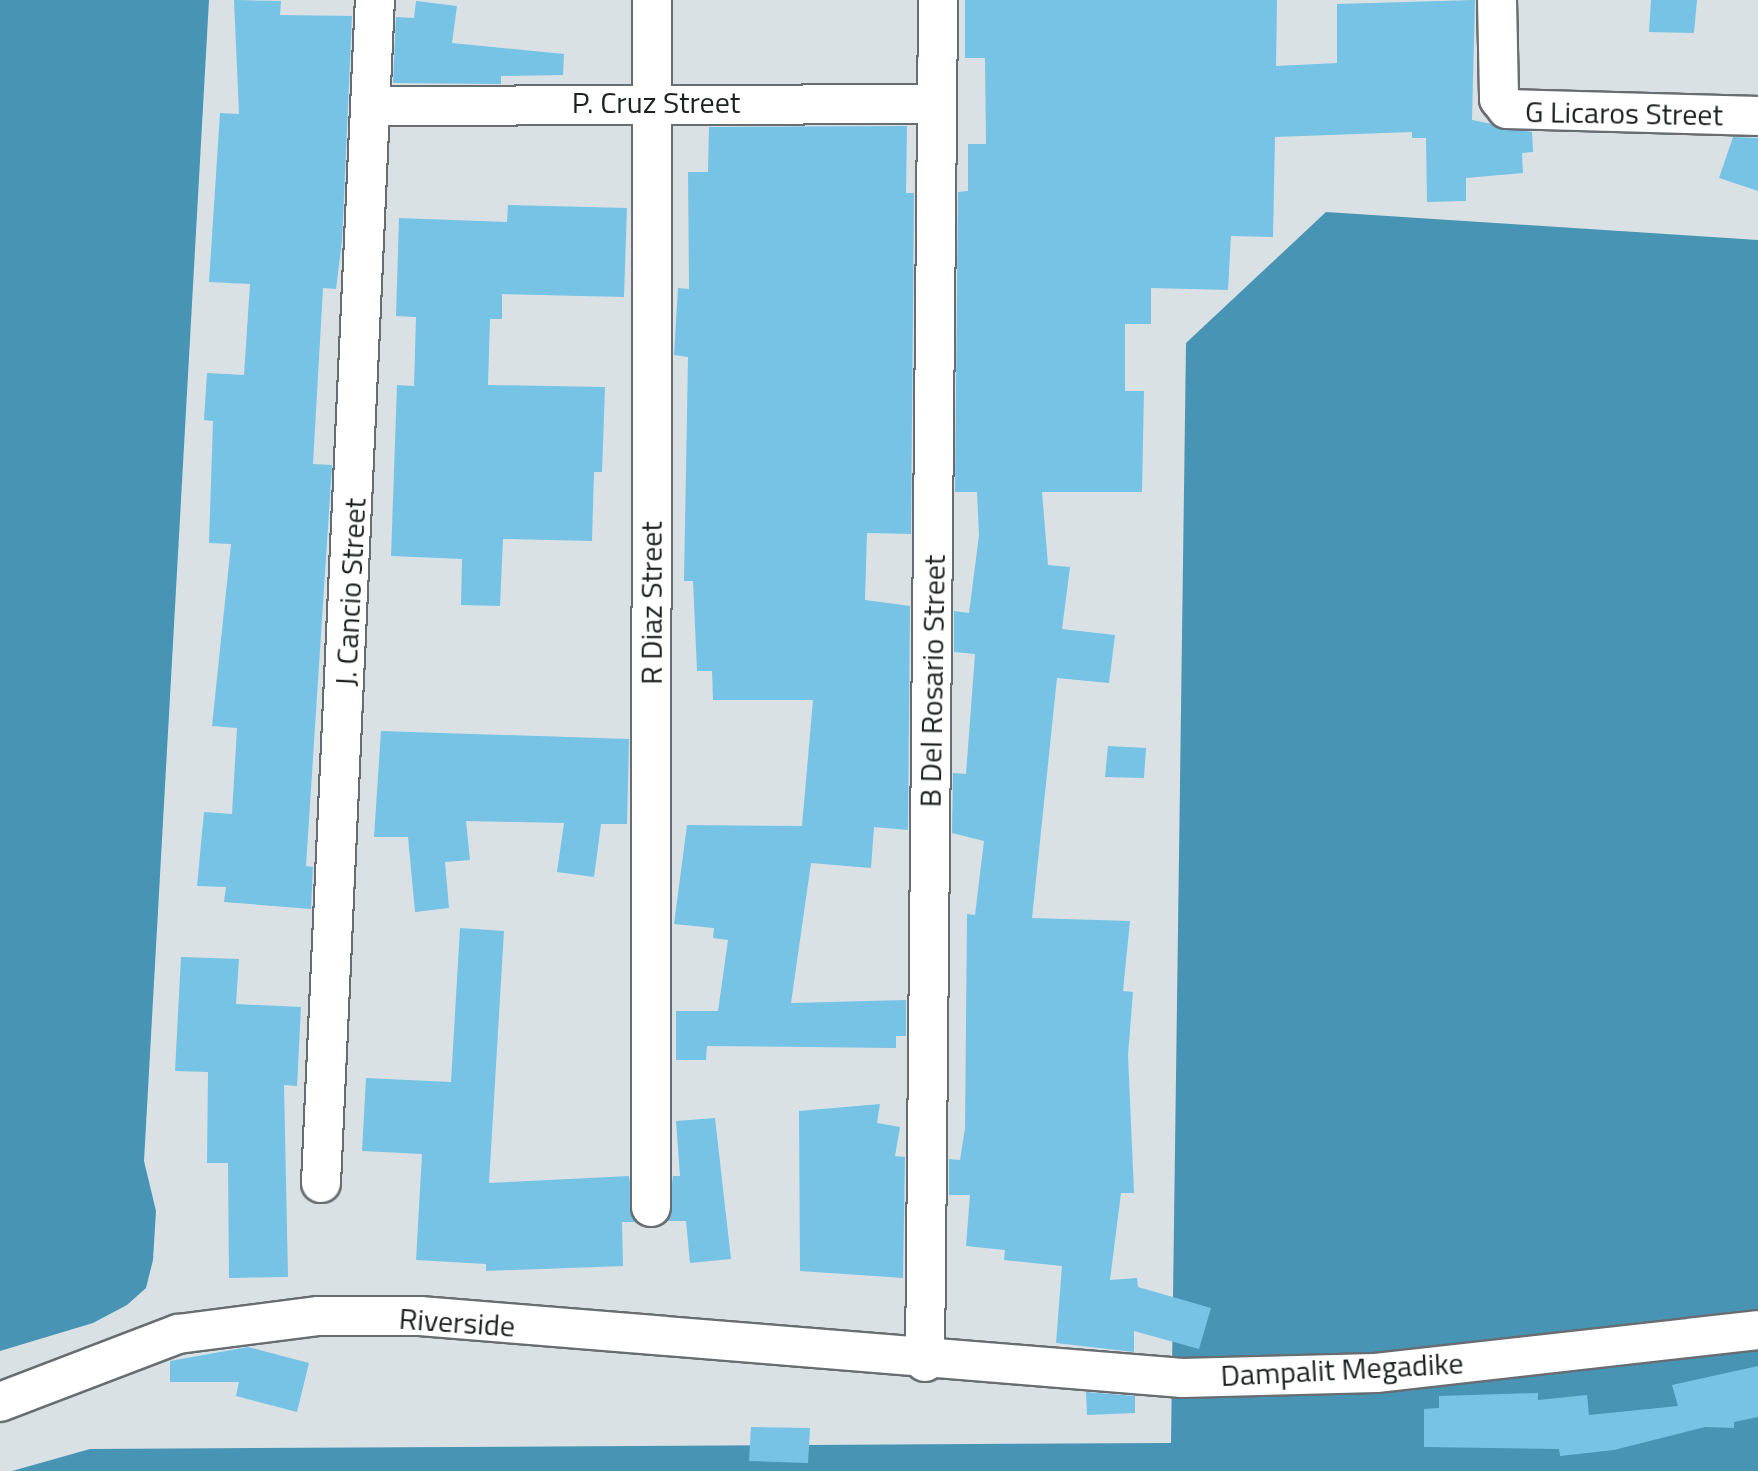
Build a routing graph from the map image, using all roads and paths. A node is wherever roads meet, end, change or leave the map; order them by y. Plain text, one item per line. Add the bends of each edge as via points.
1 (375, 0) edge
2 (652, 0) edge
3 (938, 0) edge
4 (1497, 0) edge
5 (651, 101) junction
6 (937, 104) junction
7 (374, 106) junction
8 (1758, 116) edge
9 (321, 1183) dead end
10 (651, 1207) dead end
11 (1758, 1330) edge
12 (925, 1362) junction
13 (0, 1402) edge

1 - 7 street, J. Cancio Street
2 - 5 street, R Diaz Street
3 - 6 street, B Del Rosario Street
4 - 8 street, G Licaros Street via 1499,99 1507,109
5 - 6 street, P. Cruz Street
5 - 7 street, P. Cruz Street
5 - 10 street, R Diaz Street
6 - 12 street, B Del Rosario Street
7 - 9 street, J. Cancio Street
11 - 12 street, Dampalit Megadike via 1376,1373 1182,1378
12 - 13 street, Riverside via 420,1316 319,1316 178,1334

